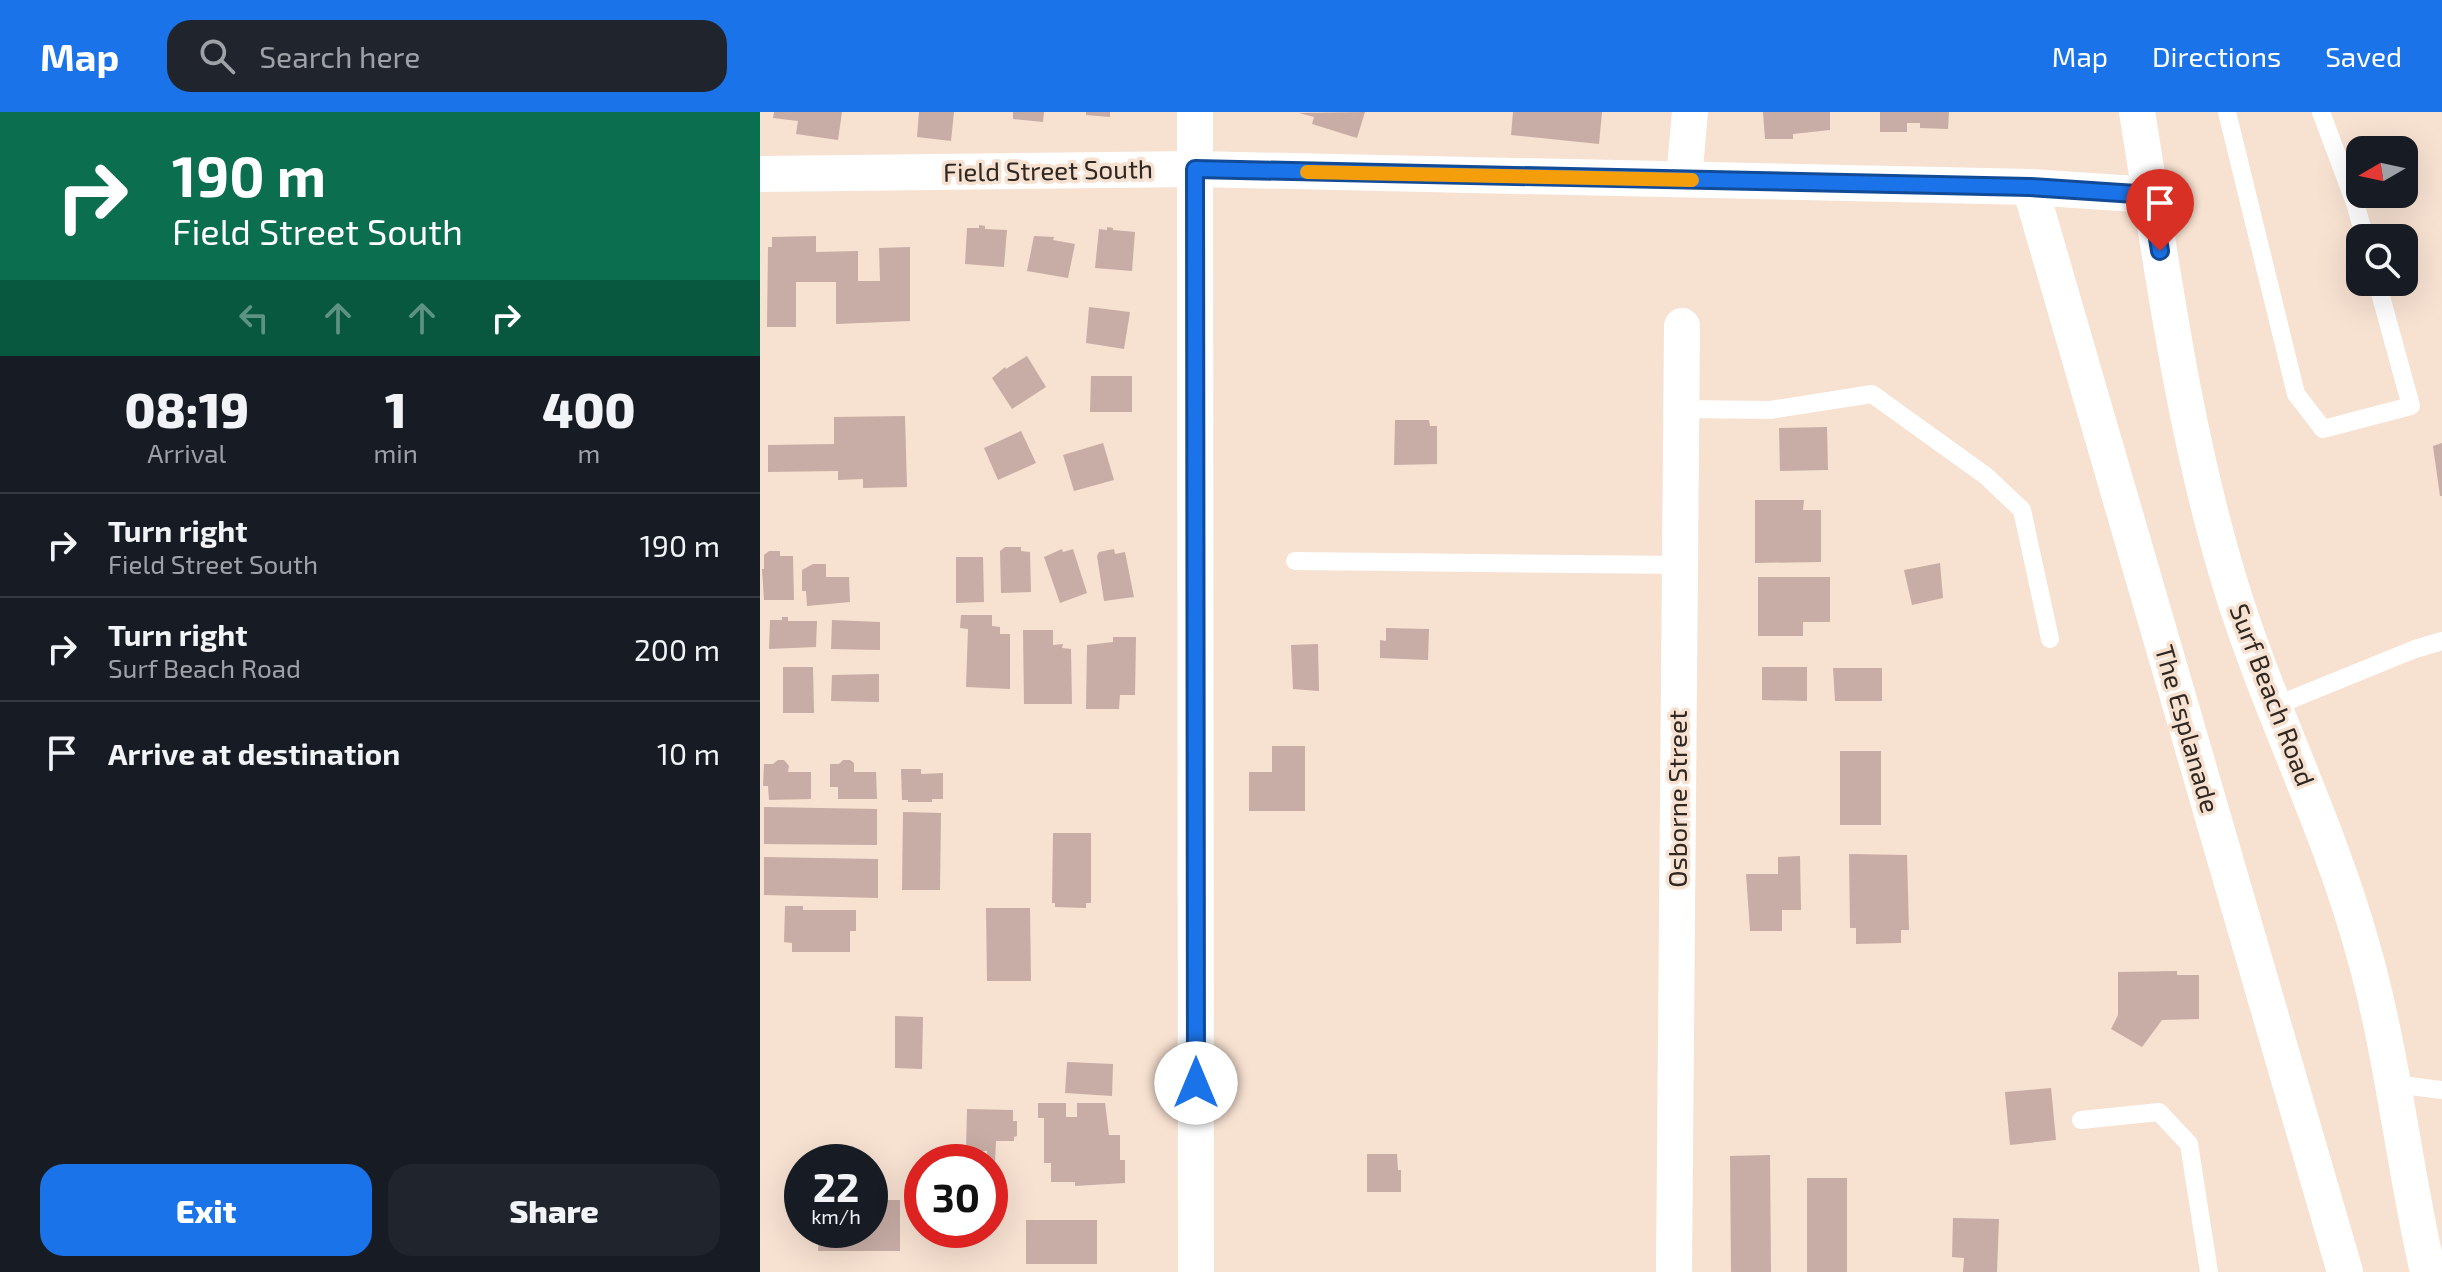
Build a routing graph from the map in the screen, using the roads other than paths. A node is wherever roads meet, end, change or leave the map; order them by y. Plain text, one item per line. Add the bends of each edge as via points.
1 (1195, 112) edge
2 (1690, 112) edge
3 (2137, 112) edge
4 (2227, 112) edge
5 (2321, 112) edge
6 (1195, 169) junction
7 (760, 174) edge
8 (1684, 179) junction
9 (2030, 187) junction
10 (2151, 195) junction
11 (2361, 224) edge
12 (2381, 296) edge
13 (1682, 326) dead end
14 (1681, 409) junction
15 (1295, 561) dead end
16 (1680, 565) junction
17 (2050, 639) dead end
18 (2442, 641) edge
19 (2275, 706) junction
20 (2394, 1084) junction
21 (2442, 1090) edge
22 (2081, 1120) dead end
23 (1196, 1272) edge
24 (1674, 1272) edge
25 (2209, 1272) edge
26 (2345, 1272) edge
27 (2428, 1272) edge

1 - 6 street
2 - 8 street
3 - 10 street, Surf Beach Road
4 - 12 lane via 2296,394 2323,429 2411,406
5 - 11 lane
6 - 7 street, Field Street South
6 - 8 street, Field Street South
6 - 23 street
8 - 9 street, Field Street South
9 - 10 street, Field Street South
9 - 26 street, The Esplanade
10 - 19 street, Surf Beach Road via 2209,513
13 - 14 street, Osborne Street
14 - 16 street, Osborne Street
14 - 17 lane via 1770,410 1872,394 1986,476 2022,510
15 - 16 lane
16 - 24 street, Osborne Street
18 - 19 lane
19 - 20 street, Surf Beach Road via 2353,917
20 - 21 lane
20 - 27 street, Surf Beach Road
22 - 25 lane via 2159,1112 2189,1144

